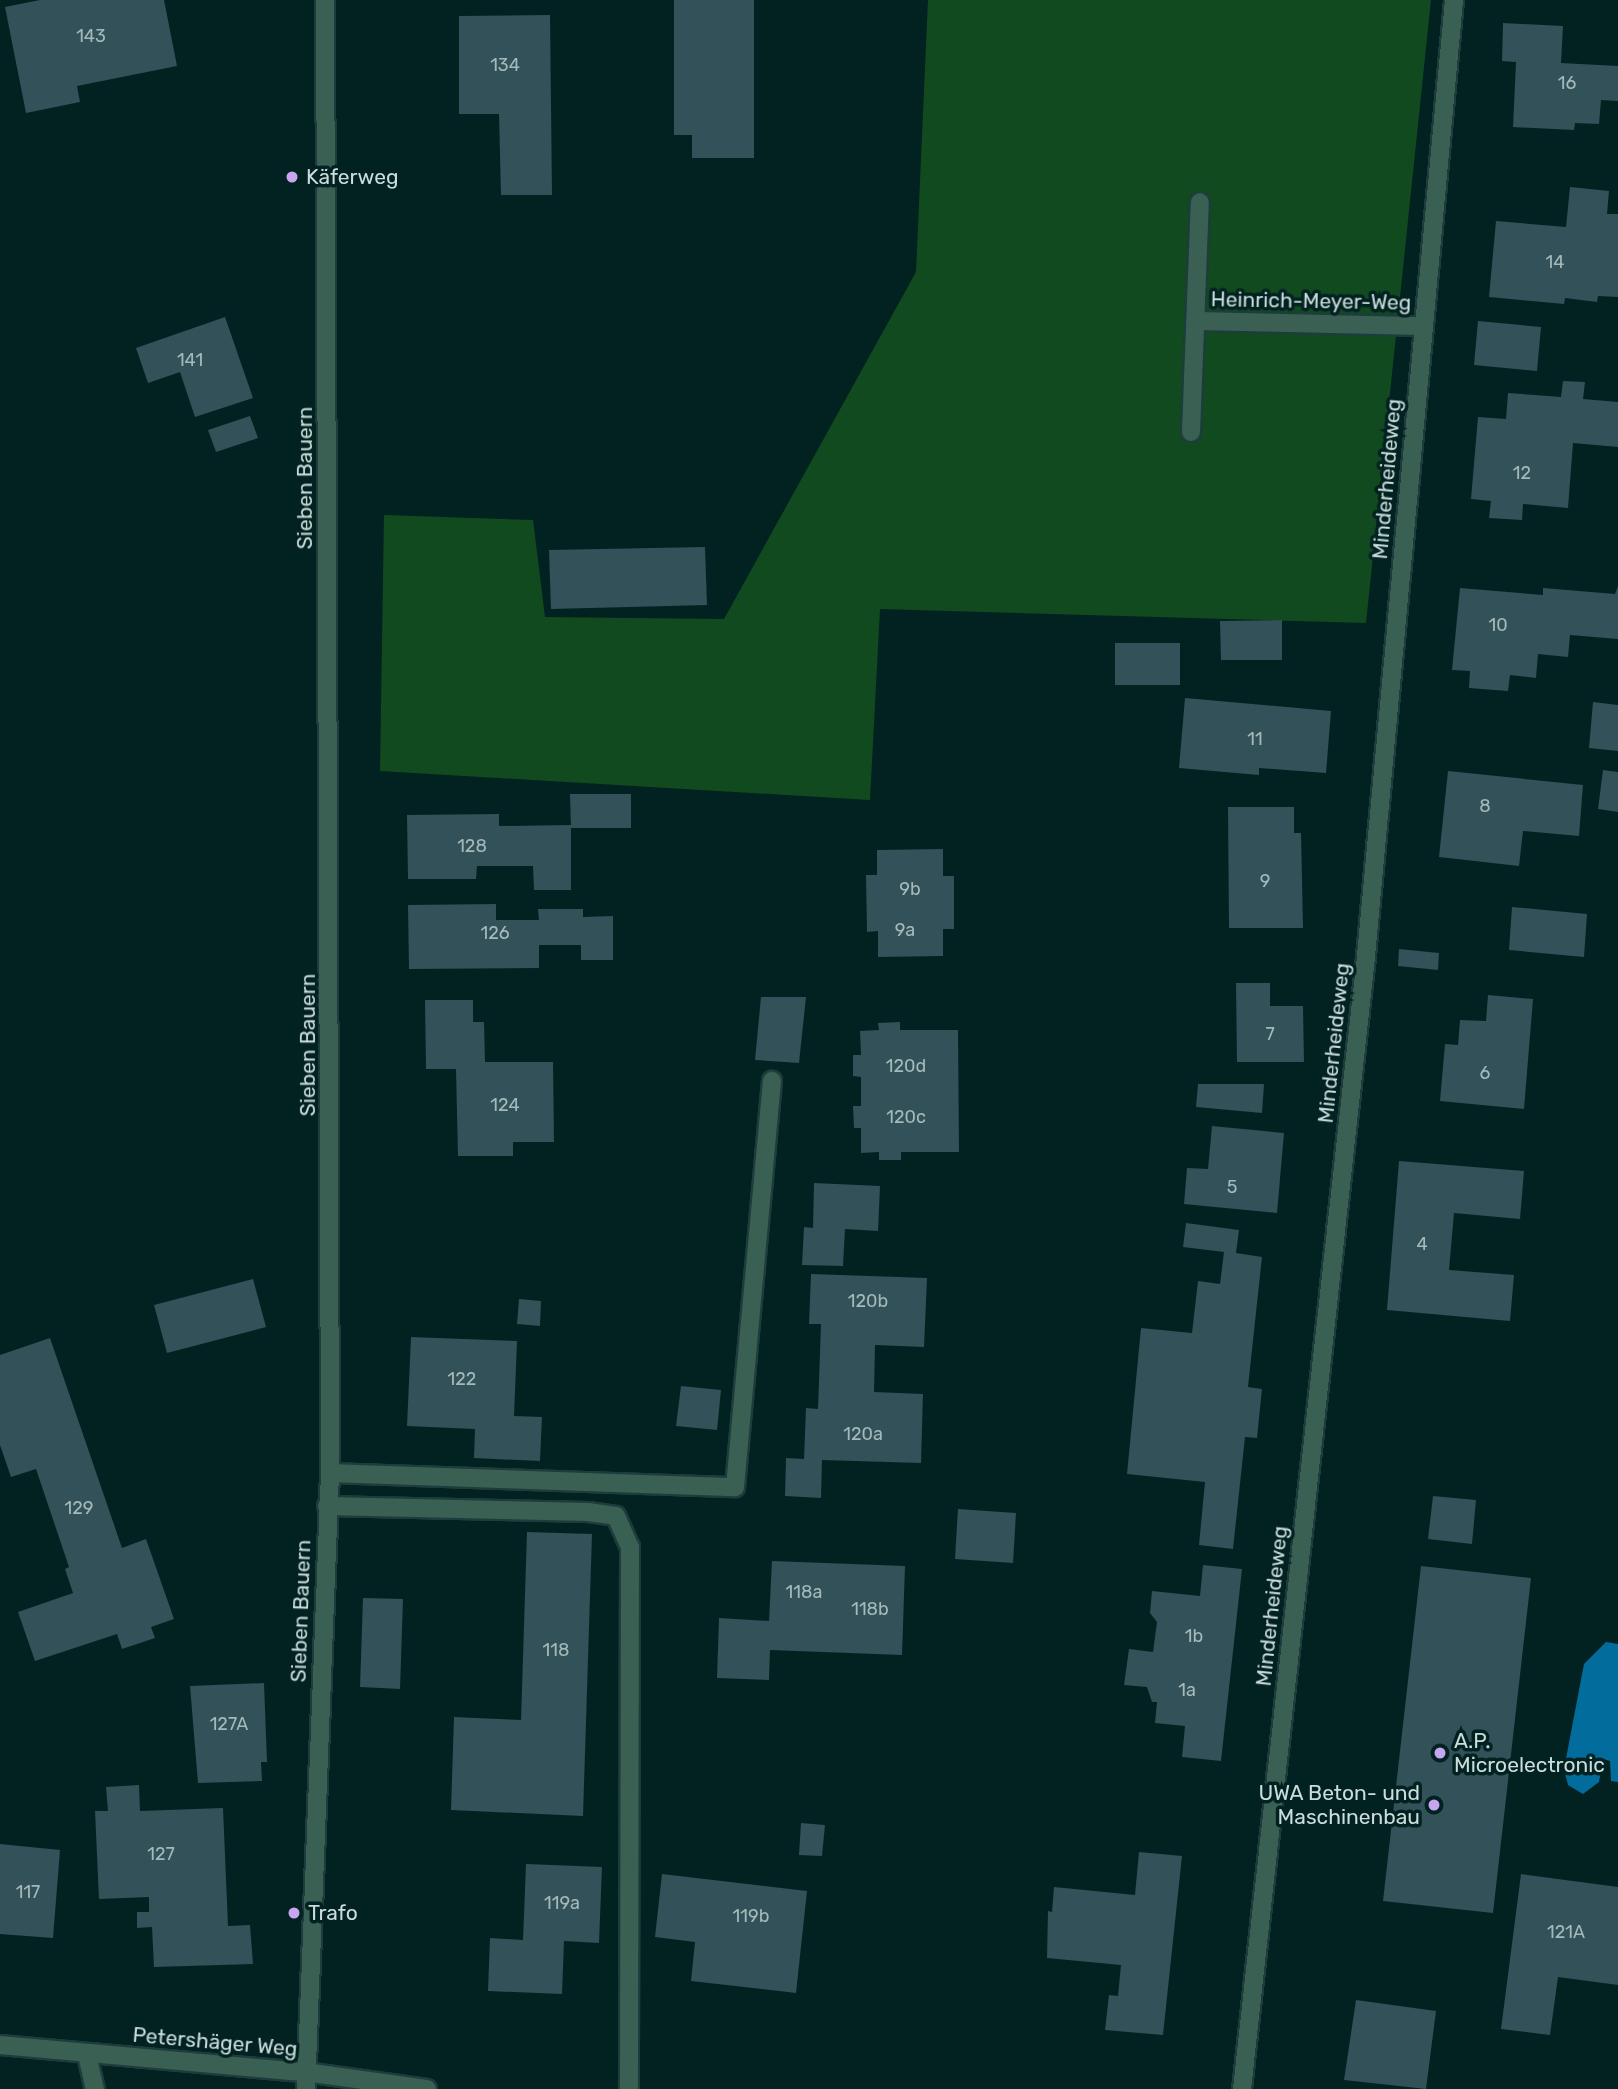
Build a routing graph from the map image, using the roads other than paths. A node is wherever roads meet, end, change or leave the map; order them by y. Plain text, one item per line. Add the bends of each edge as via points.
1 (325, 0) edge
2 (1454, 0) edge
3 (1200, 202) dead end
4 (1196, 321) junction
5 (1424, 326) junction
6 (1191, 432) dead end
7 (772, 1081) dead end
8 (330, 1473) junction
9 (327, 1506) junction
10 (0, 2045) edge
11 (87, 2055) junction
12 (305, 2081) edge
13 (95, 2089) edge
14 (427, 2089) edge
15 (629, 2089) edge
16 (1242, 2089) edge

1 - 8 street, Sieben Bauern
2 - 5 street, Minderheideweg
3 - 4 street, Heinrich-Meyer-Weg
4 - 5 street, Heinrich-Meyer-Weg
4 - 6 street, Heinrich-Meyer-Weg
5 - 16 street, Minderheideweg via 1366,956
7 - 8 street via 734,1487
8 - 9 street, Sieben Bauern
9 - 12 street, Sieben Bauern
9 - 15 street via 616,1516 630,1547
10 - 11 street, Petershäger Weg
11 - 12 street, Petershäger Weg
11 - 13 street
12 - 14 street, Petershäger Weg

